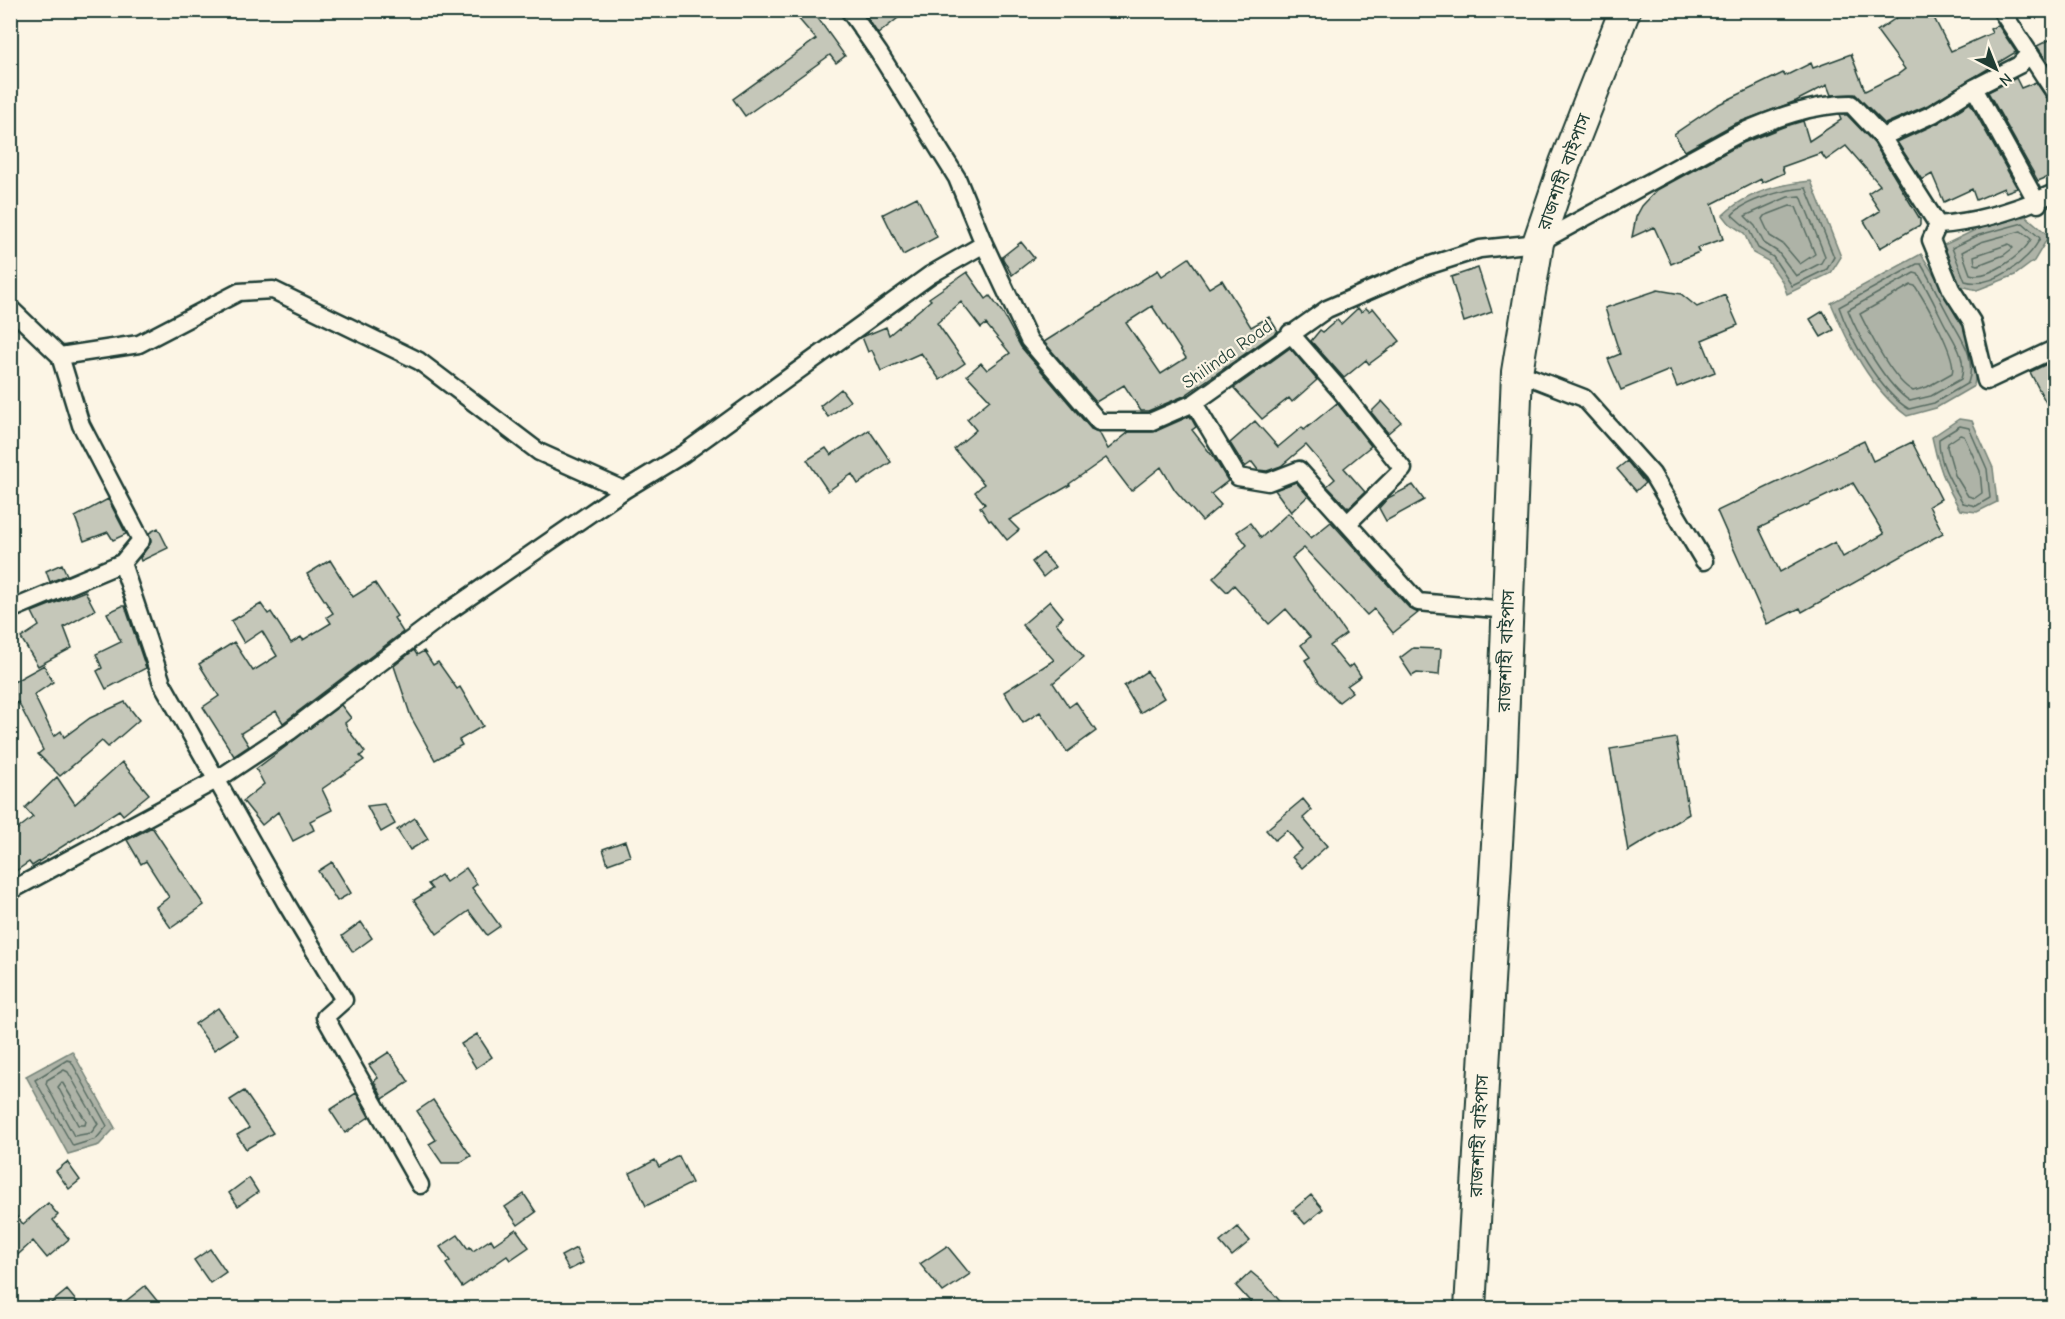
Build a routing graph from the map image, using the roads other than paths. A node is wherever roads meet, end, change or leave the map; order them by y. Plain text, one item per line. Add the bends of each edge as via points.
1 (849, 10) edge
2 (1625, 10) edge
3 (2001, 10) edge
4 (2030, 54) junction
5 (1974, 88) junction
6 (2055, 91) edge
7 (1882, 137) junction
8 (2055, 193) edge
9 (2038, 204) dead end
10 (1938, 225) junction
11 (1538, 243) junction
12 (984, 244) junction
13 (12, 310) edge
14 (1290, 333) junction
15 (2055, 349) edge
16 (60, 356) junction
17 (1517, 372) junction
18 (1194, 403) junction
19 (624, 490) junction
20 (1348, 524) junction
21 (1704, 561) dead end
22 (122, 563) junction
23 (10, 610) edge
24 (1507, 610) junction
25 (218, 779) junction
26 (10, 891) edge
27 (420, 1185) dead end
28 (1470, 1308) edge

1 - 12 street, Shilinda Road via 957,178
2 - 11 highway, রাজশাহী বাইপাস
3 - 4 street
4 - 5 street via 2019,65
4 - 6 street
5 - 7 street via 1933,114
5 - 9 street
7 - 10 street
7 - 11 street via 1851,104 1828,104 1771,120 1738,134
8 - 10 street via 1964,223
10 - 15 street via 1931,240 1952,289 1972,322 1986,381
11 - 14 street, Shilinda Road via 1480,249 1424,267 1327,309
11 - 17 highway, রাজশাহী বাইপাস
12 - 18 street, Shilinda Road via 1029,340 1099,422 1150,422
12 - 19 street via 930,275 683,454
13 - 16 street
14 - 18 street, Shilinda Road
14 - 20 street via 1402,470
16 - 19 street via 139,344 239,292 273,290 419,361 538,452
16 - 22 street via 81,425 141,540
17 - 21 street via 1584,398 1652,474
17 - 24 highway, রাজশাহী বাইপাস
18 - 20 street via 1238,477 1268,482 1299,471
19 - 25 street
20 - 24 street via 1418,602
22 - 23 street
22 - 25 street via 162,682
24 - 28 highway, রাজশাহী বাইপাস
25 - 26 street
25 - 27 street via 344,1000 324,1017

